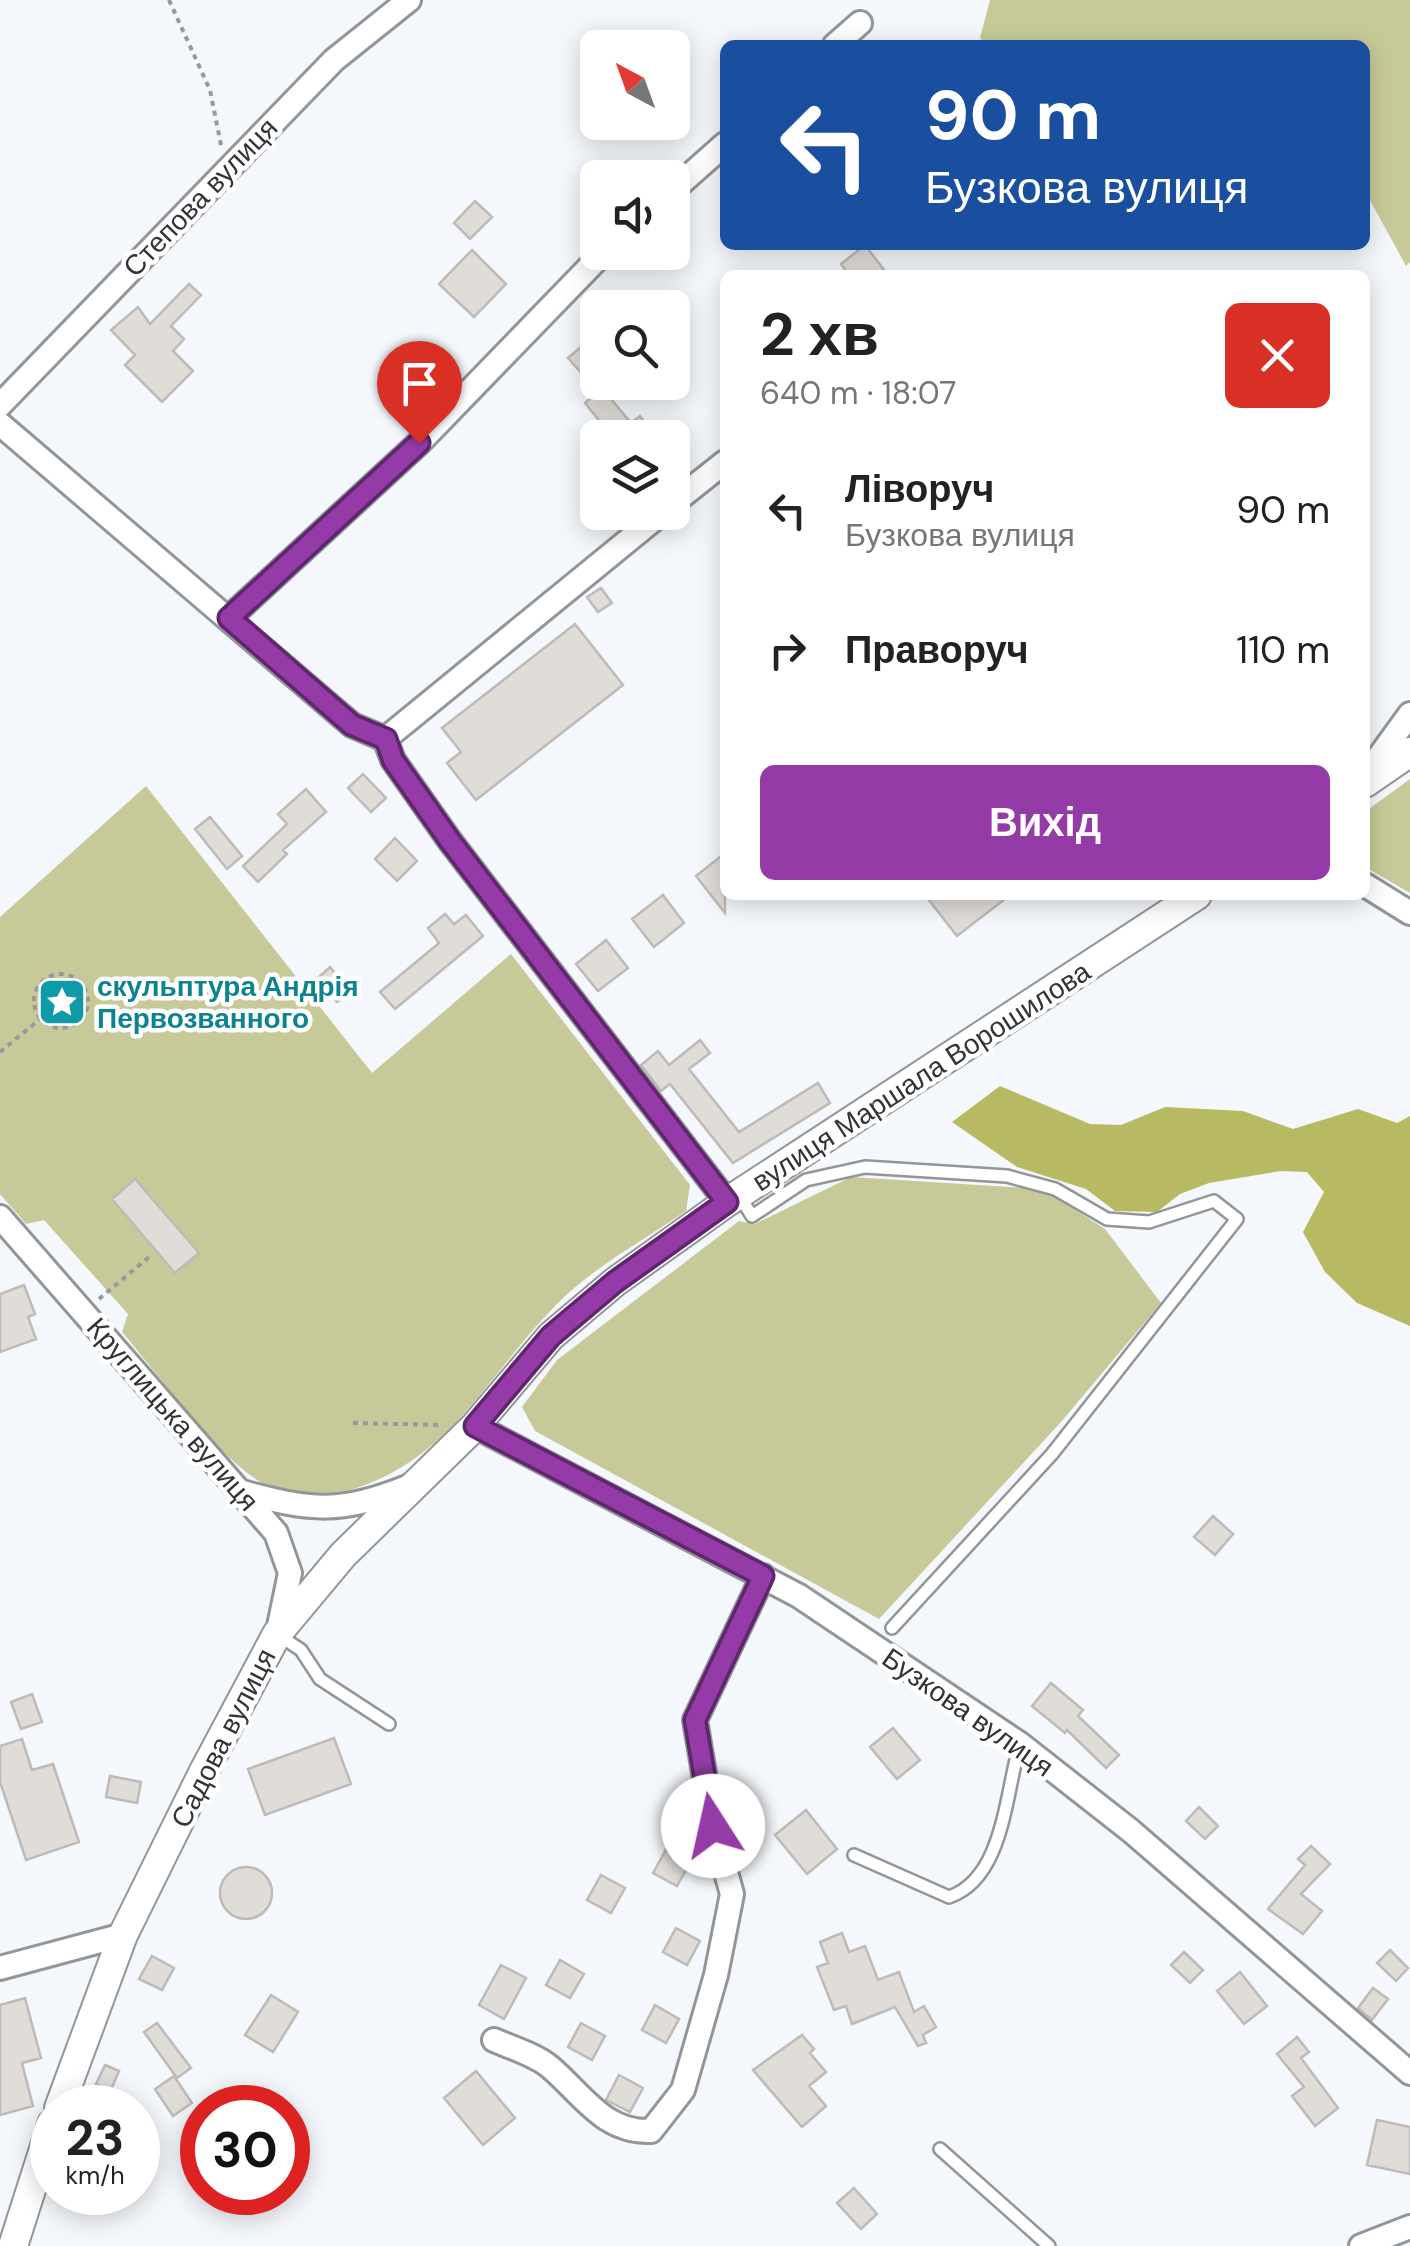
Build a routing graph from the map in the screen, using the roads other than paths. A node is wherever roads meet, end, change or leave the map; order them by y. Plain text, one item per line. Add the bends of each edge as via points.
1 (409, 0) edge
2 (860, 23) dead end
3 (841, 40) edge
4 (720, 148) edge
5 (690, 175) edge
6 (587, 270) edge
7 (0, 406) edge
8 (0, 424) edge
9 (720, 466) edge
10 (690, 490) edge
11 (640, 530) edge
12 (229, 618) junction
13 (1410, 714) edge
14 (386, 739) junction
15 (1410, 752) edge
16 (1370, 773) edge
17 (1370, 777) edge
18 (1370, 888) edge
19 (1189, 900) edge
20 (1410, 913) edge
21 (733, 1199) junction
22 (0, 1217) edge
23 (475, 1426) junction
24 (418, 1482) junction
25 (242, 1492) junction
26 (763, 1576) junction
27 (892, 1628) dead end
28 (277, 1634) junction
29 (389, 1724) dead end
30 (1020, 1744) junction
31 (854, 1855) dead end
32 (123, 1935) junction
33 (0, 1968) edge
34 (494, 2040) dead end
35 (1410, 2074) edge
36 (68, 2085) edge
37 (940, 2149) dead end
38 (30, 2195) edge
39 (1410, 2227) edge
40 (14, 2246) edge
41 (1048, 2246) edge
42 (1361, 2246) edge

1 - 7 street, Степова вулиця via 334,60
2 - 3 street
4 - 5 street
6 - 12 street via 419,443
8 - 12 street
9 - 10 street
11 - 14 street
12 - 14 street via 352,725
13 - 16 street
14 - 21 street via 393,760 450,841
15 - 17 street
18 - 20 street
19 - 21 street, вулиця Маршала Ворошилова
21 - 23 street, вулиця Маршала Ворошилова via 551,1336
21 - 27 lane via 752,1216 806,1180 865,1166 1007,1176 1055,1189 1108,1220 1149,1222 1214,1201 1237,1220 1052,1454
22 - 25 street, Круглицька вулиця
23 - 24 street, Садова вулиця
23 - 26 street, Бузкова вулиця
24 - 25 street via 369,1500 308,1510
24 - 28 street, Садова вулиця via 343,1555
25 - 28 street, Круглицька вулиця via 286,1556 290,1574
26 - 30 street, Бузкова вулиця
26 - 34 street via 695,1720 732,1894 683,2090 651,2132 629,2132 602,2118 547,2064
28 - 29 lane via 301,1650 320,1679
28 - 32 street, Садова вулиця
30 - 31 lane via 989,1862 976,1885 950,1897
30 - 35 street, Бузкова вулиця via 1131,1831
32 - 33 street
32 - 36 street, Садова вулиця
37 - 41 lane
38 - 40 street
39 - 42 street

